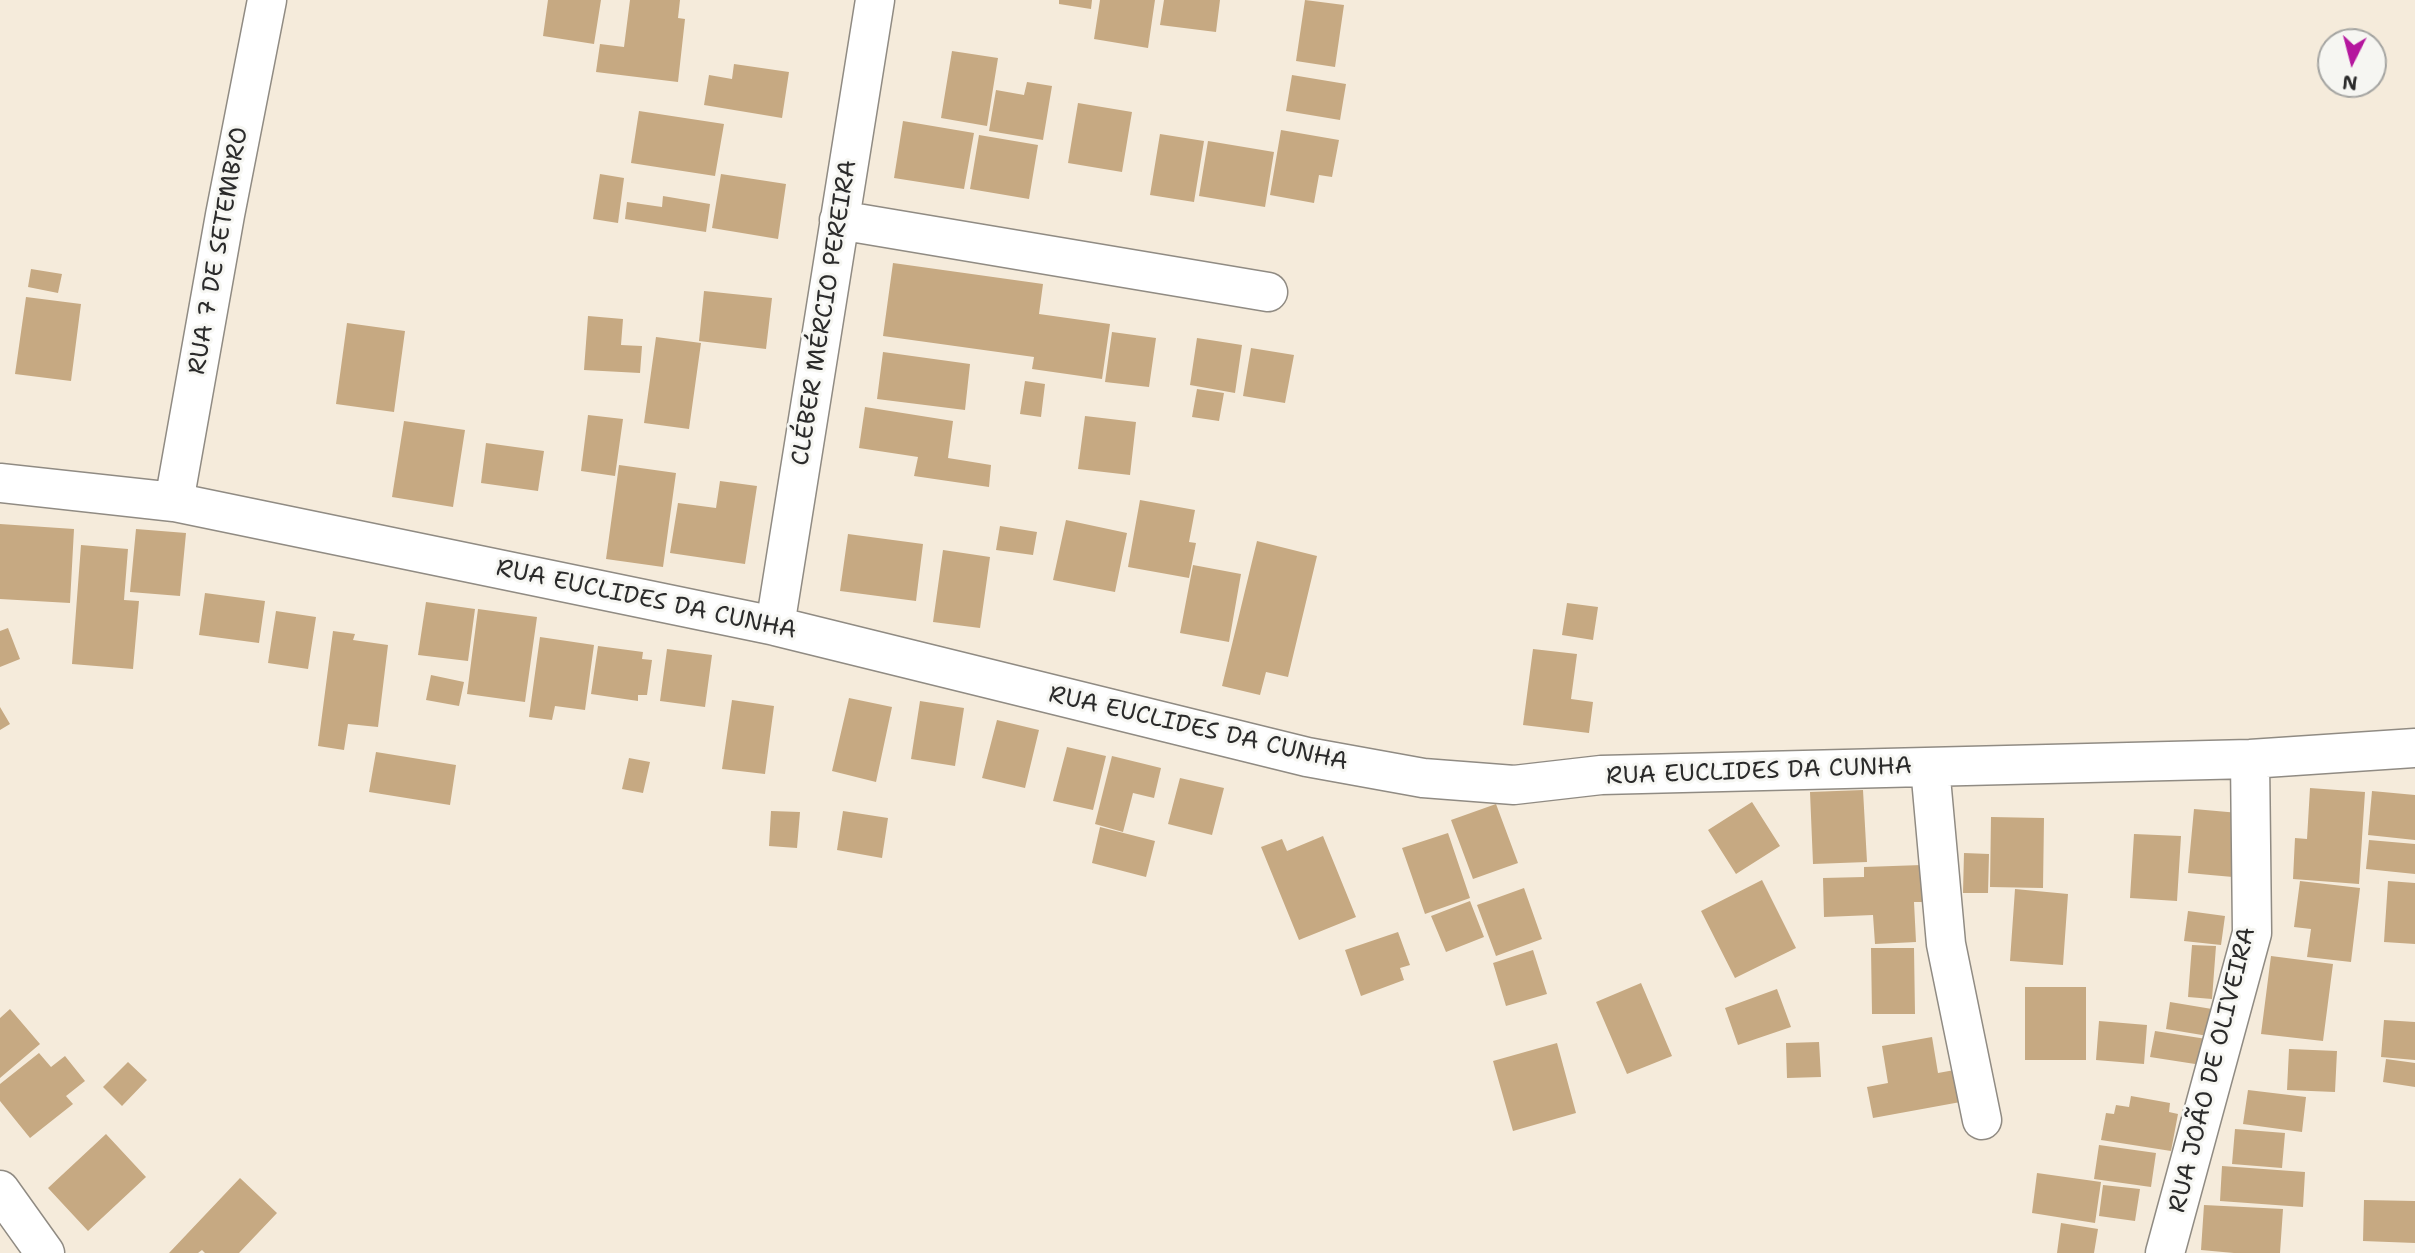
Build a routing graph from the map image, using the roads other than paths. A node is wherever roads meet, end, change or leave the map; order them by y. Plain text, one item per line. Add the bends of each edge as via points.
1 (267, 0) edge
2 (876, 0) edge
3 (839, 220) junction
4 (1268, 292) dead end
5 (0, 483) edge
6 (174, 502) junction
7 (775, 626) junction
8 (2415, 748) edge
9 (2250, 759) junction
10 (1930, 767) junction
11 (1982, 1120) dead end
12 (0, 1190) edge
13 (45, 1253) edge
14 (2165, 1253) edge

1 - 6 street, RUA 7 DE SETEMBRO
2 - 3 street, CLÉBER MÉRCIO PEREIRA
3 - 4 street
3 - 7 street, CLÉBER MÉRCIO PEREIRA
5 - 6 street, RUA EUCLIDES DA CUNHA
6 - 7 street, RUA EUCLIDES DA CUNHA
7 - 10 street, RUA EUCLIDES DA CUNHA via 1307,757 1423,778 1514,785 1601,775
8 - 9 street, RUA EUCLIDES DA CUNHA
9 - 10 street, RUA EUCLIDES DA CUNHA
9 - 14 street, RUA JOÃO DE OLIVEIRA via 2252,933
10 - 11 street via 1946,944
12 - 13 street

